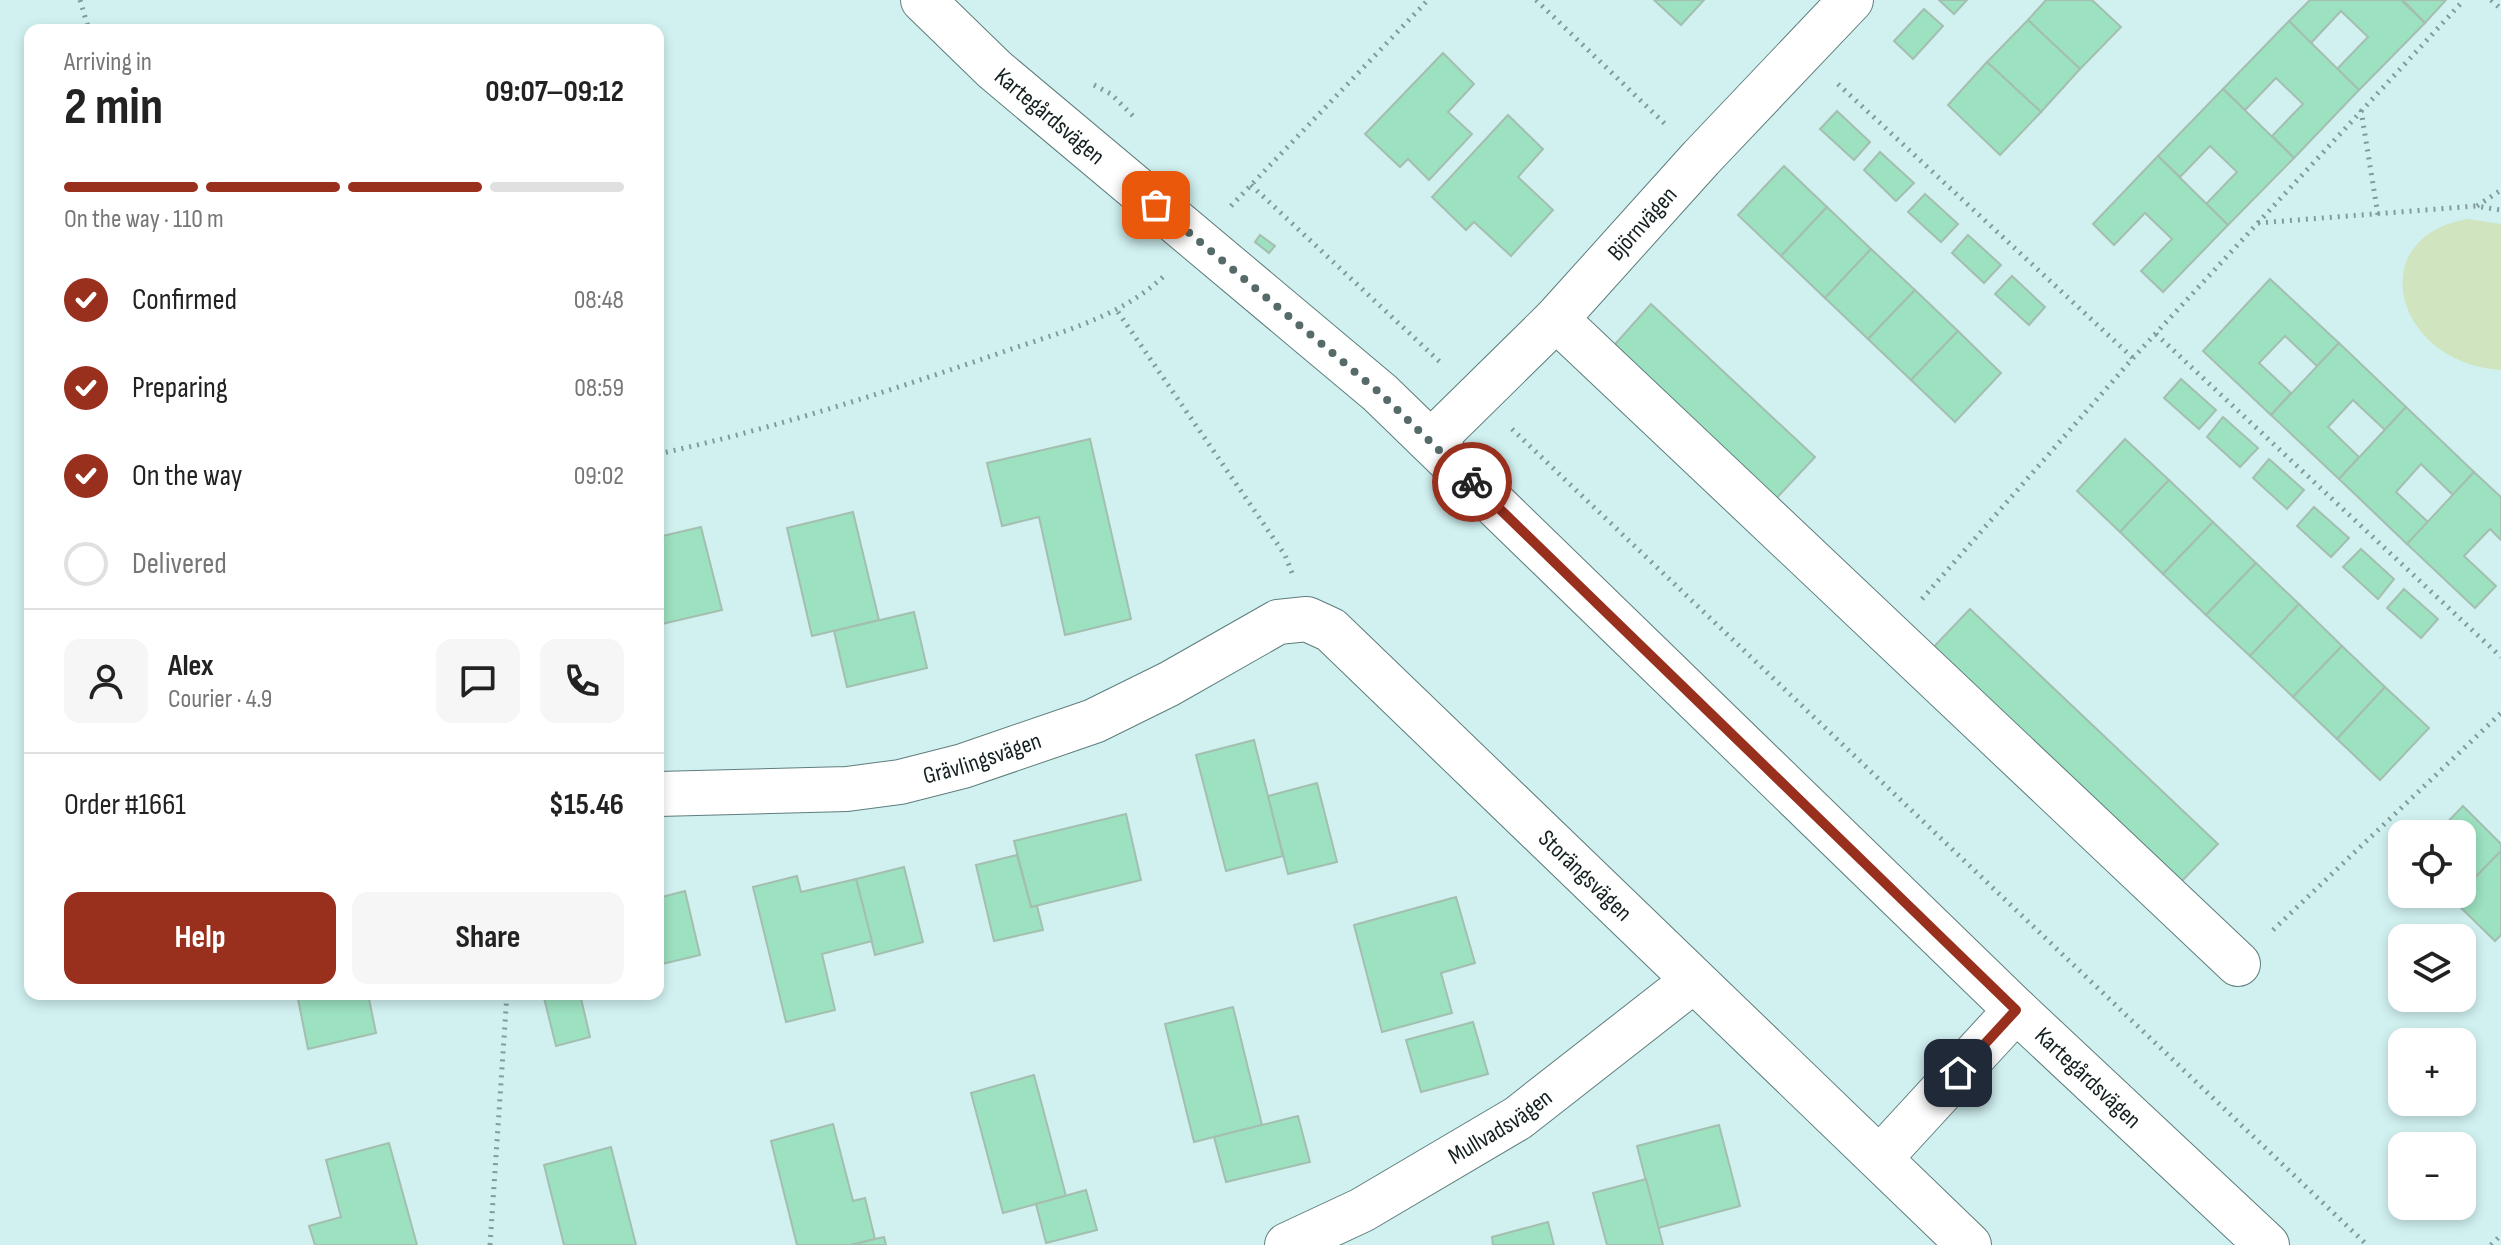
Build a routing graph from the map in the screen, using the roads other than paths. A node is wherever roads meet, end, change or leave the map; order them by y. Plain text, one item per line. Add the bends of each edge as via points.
1 (923, 0) edge
2 (1851, 0) edge
3 (1556, 319) junction
4 (1431, 442) junction
5 (1293, 621) joint
6 (664, 794) edge
7 (2238, 964) road end
8 (1693, 981) junction
9 (2016, 1010) junction
10 (1880, 1158) junction
11 (1287, 1245) edge
12 (1969, 1245) edge
13 (2267, 1245) edge

1 - 4 street, Kartegårdsvägen via 995,70 1380,393
2 - 3 street, Björnvägen
3 - 4 street, Björnvägen
3 - 7 street
4 - 9 street, Kartegårdsvägen
5 - 6 street, Grävlingsvägen via 1094,721 963,766 847,789
5 - 8 street, Storängsvägen via 1331,630
8 - 10 street, Storängsvägen
8 - 11 street, Mullvadsvägen via 1518,1118 1362,1210
9 - 10 street
9 - 13 street, Kartegårdsvägen
10 - 12 street, Storängsvägen

